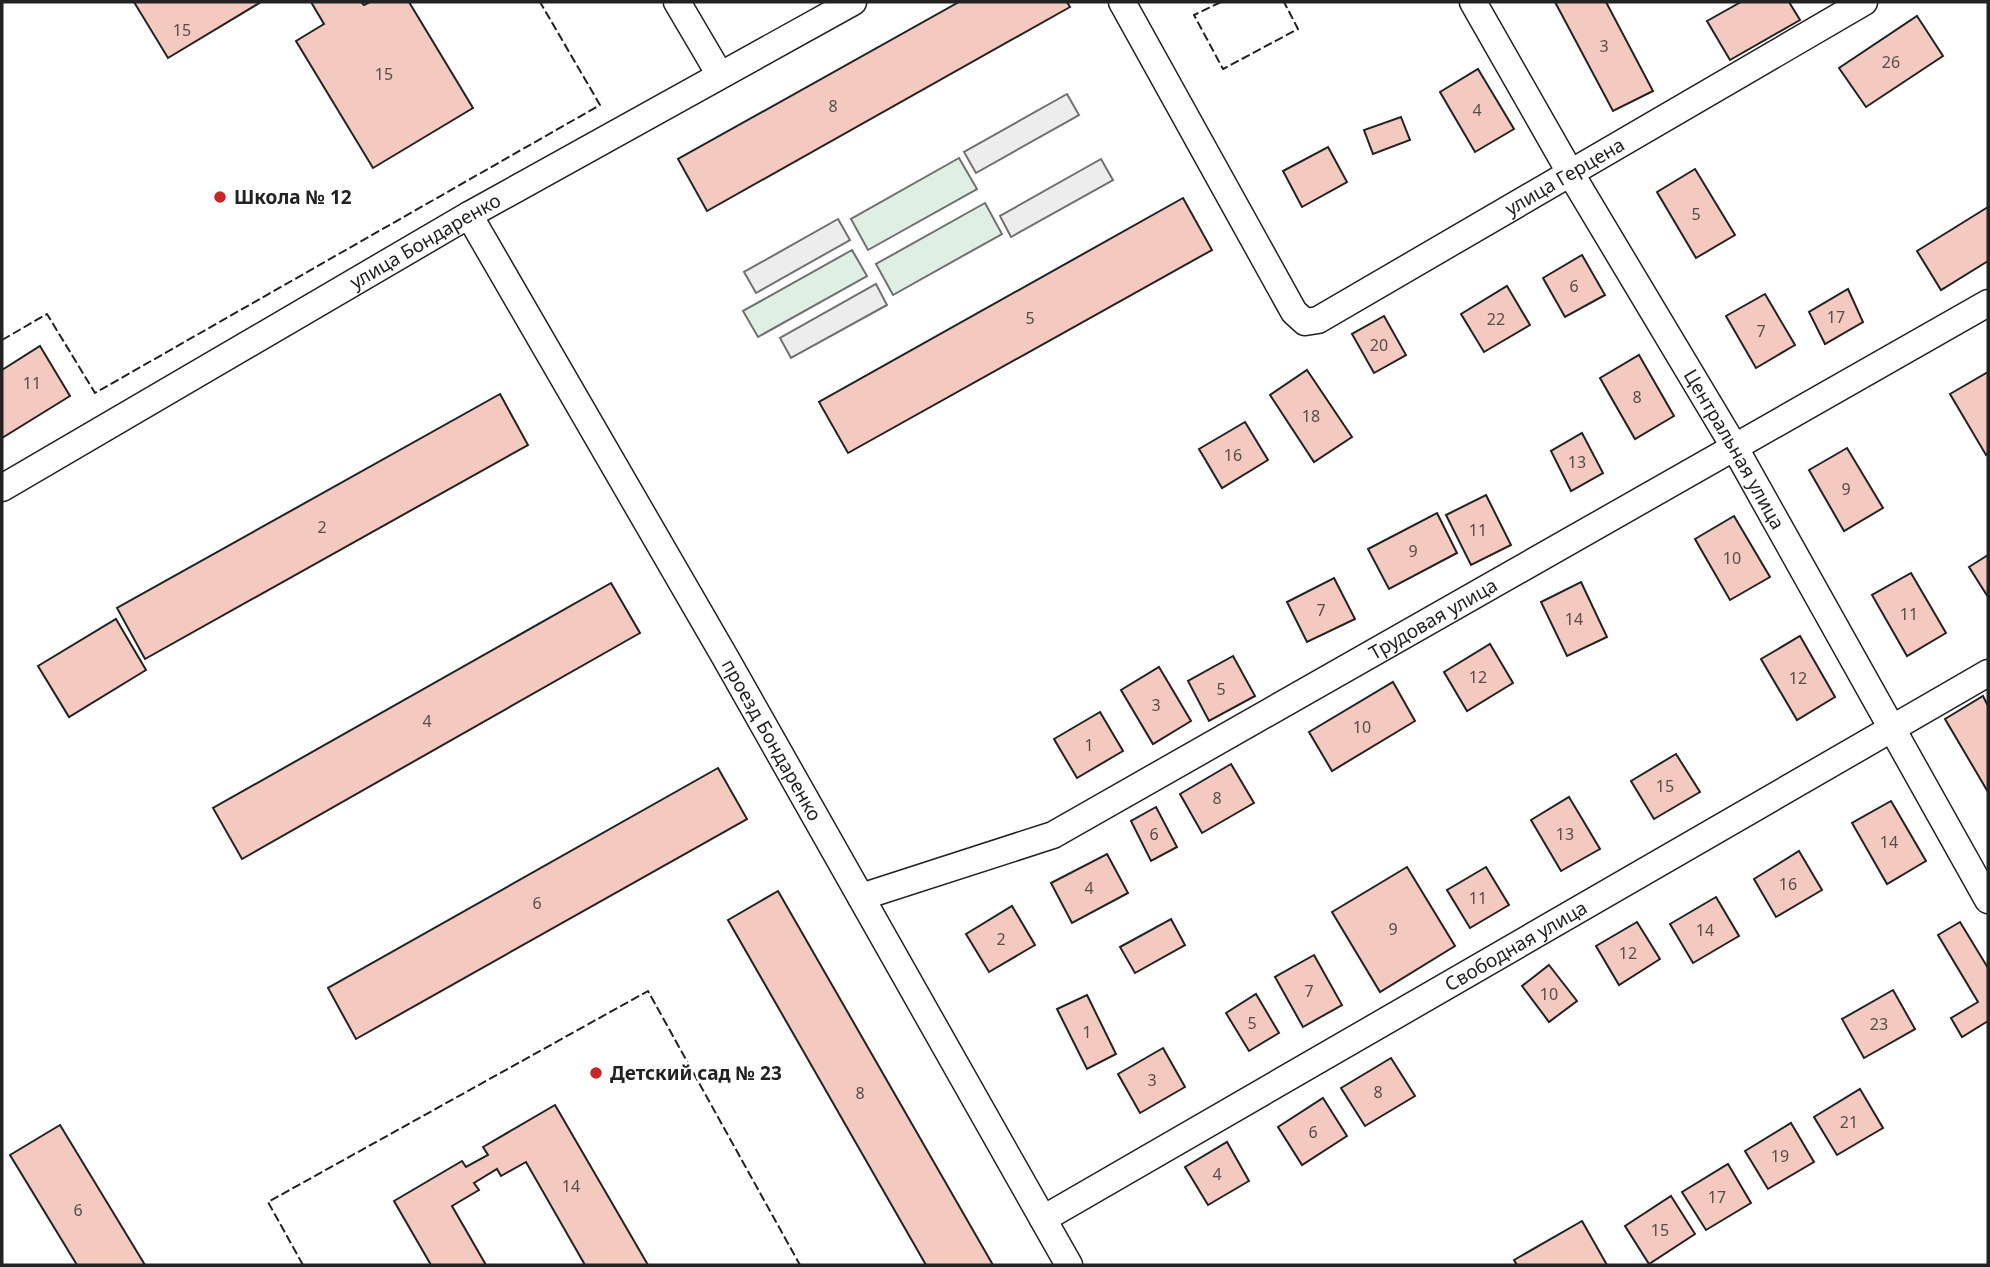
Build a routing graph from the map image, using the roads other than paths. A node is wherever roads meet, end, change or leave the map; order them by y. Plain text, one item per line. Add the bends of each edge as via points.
1 (677, 2) edge
2 (853, 2) edge
3 (1122, 2) edge
4 (1473, 2) edge
5 (1864, 2) edge
6 (720, 75) junction
7 (1571, 174) junction
8 (469, 215) junction
9 (1988, 303) edge
10 (1735, 448) junction
11 (2, 488) edge
12 (1988, 673) edge
13 (1892, 728) junction
14 (861, 897) junction
15 (1988, 900) edge
16 (1043, 1219) junction
17 (1069, 1265) edge

1 - 6 street
2 - 6 street, улица Бондаренко
3 - 7 street, улица Герцена via 1294,312 1305,322 1318,320
4 - 7 street, Центральная улица
5 - 7 street, улица Герцена
6 - 8 street, улица Бондаренко
7 - 10 street, Центральная улица
8 - 11 street, улица Бондаренко
8 - 14 street, проезд Бондаренко
9 - 10 street, Трудовая улица
10 - 13 street, Центральная улица
10 - 14 street, Трудовая улица via 1053,835
12 - 13 street, Свободная улица
13 - 15 street, Центральная улица
13 - 16 street, Свободная улица
14 - 16 street, проезд Бондаренко
16 - 17 street, проезд Бондаренко

